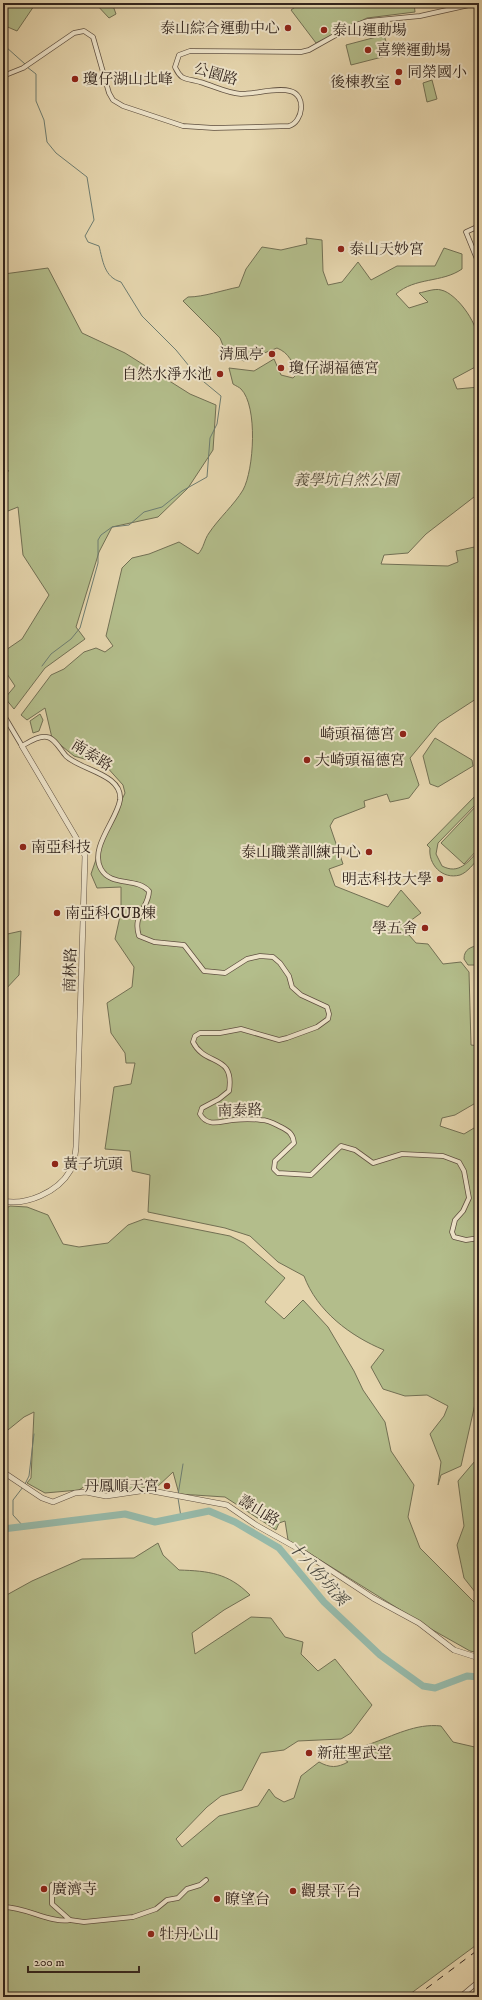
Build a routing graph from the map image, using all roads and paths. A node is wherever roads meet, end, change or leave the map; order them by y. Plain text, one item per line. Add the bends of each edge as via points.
1 (478, 3) edge
2 (3, 76) edge
3 (479, 226) edge
4 (479, 264) edge
5 (3, 714) edge
6 (22, 746) junction
7 (3, 1201) edge
8 (479, 1238) edge
9 (3, 1472) edge
10 (479, 1658) edge
11 (206, 1880) dead end
12 (52, 1885) dead end
13 (3, 1907) edge
14 (70, 1920) junction
15 (479, 1981) edge
16 (460, 1997) edge

1 - 2 street, 公園路 via 420,16 368,21 301,52 190,51 178,55 175,67 178,74 185,78 230,92 294,92 300,100 301,114 297,122 289,126 183,126 122,106 113,100 108,89 94,37 84,31 74,33 18,71
3 - 4 street via 466,232
5 - 6 street, 南林路
6 - 7 street, 南林路 via 81,846 84,856 76,1147 70,1171 51,1189 22,1201
6 - 8 street, 南泰路 via 32,740 50,737 66,757 105,776 117,787 120,800 98,856 104,874 112,879 144,886 149,891 149,897 138,919 139,936 154,942 184,945 204,971 225,973 246,959 260,956 273,958 280,962 289,976 292,987 301,995 327,1007 330,1014 328,1019 317,1027 279,1040 241,1029 200,1033 195,1036 193,1042 196,1050 227,1068 231,1077 229,1092 202,1108 200,1114 203,1119 220,1123 233,1120 262,1120 273,1122 289,1131 294,1143 275,1161 274,1169 278,1173 311,1176 341,1146 355,1150 373,1162 402,1154 443,1156 459,1162 464,1171 469,1198 455,1220 452,1232 454,1237 459,1239
9 - 10 street, 壽山路 via 42,1498 54,1502 75,1493 86,1492 106,1496 141,1490 227,1505 373,1598 419,1624 454,1650
11 - 14 street via 187,1889 178,1898 167,1900 156,1909 133,1917 84,1922
12 - 14 street via 52,1904
13 - 14 street via 15,1907 38,1916
15 - 16 street

